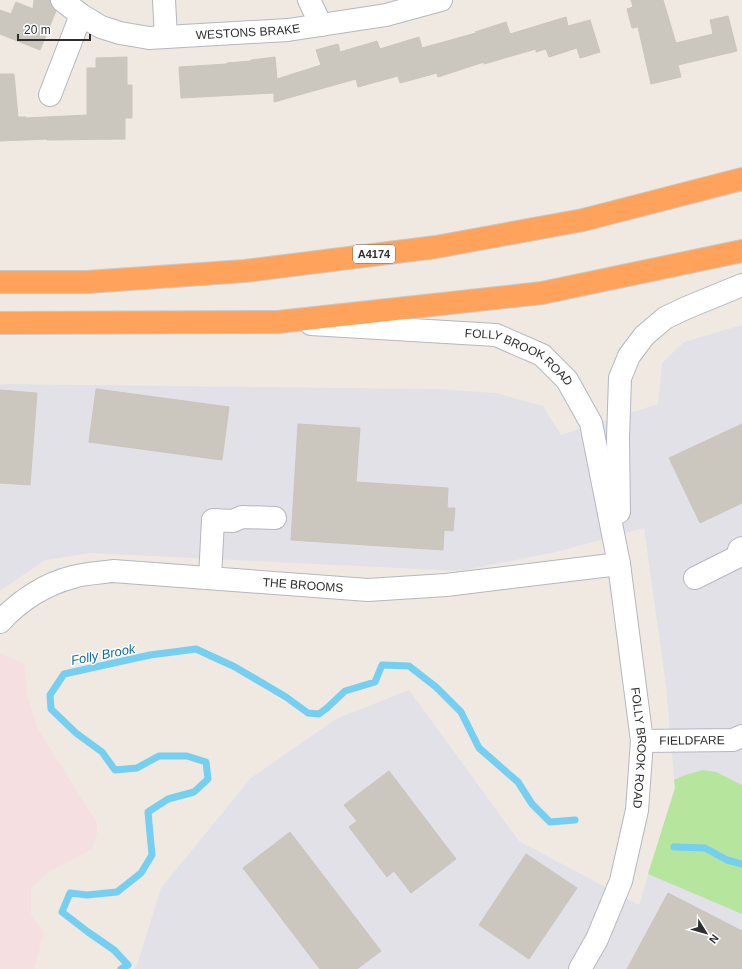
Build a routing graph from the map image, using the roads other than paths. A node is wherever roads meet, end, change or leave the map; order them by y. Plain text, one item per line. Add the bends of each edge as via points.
1 (62, 0) edge
2 (164, 0) edge
3 (309, 0) edge
4 (441, 0) edge
5 (81, 15) junction
6 (321, 25) junction
7 (166, 37) junction
8 (50, 95) dead end
9 (742, 179) edge
10 (742, 250) edge
11 (0, 282) edge
12 (742, 285) edge
13 (278, 322) junction
14 (0, 323) edge
15 (275, 518) dead end
16 (742, 548) edge
17 (619, 564) junction
18 (210, 578) junction
19 (695, 578) dead end
20 (0, 622) edge
21 (742, 736) edge
22 (642, 741) junction
23 (580, 969) edge

1 - 5 street, WESTONS BRAKE
2 - 7 street
3 - 6 street
4 - 6 street, WESTONS BRAKE via 386,15
5 - 7 street, WESTONS BRAKE via 101,27 120,33 148,38
5 - 8 street
6 - 7 street, WESTONS BRAKE via 288,30
9 - 11 highway, A4174 via 583,220 436,246 246,271 87,282
10 - 13 highway via 542,293
12 - 17 street, FOLLY BROOK ROAD via 665,318 644,336 629,356 620,378
13 - 14 highway
13 - 17 street, FOLLY BROOK ROAD via 496,335 542,355 567,380 591,423
15 - 18 street via 242,517 233,520 213,520
16 - 19 street via 738,550 741,555
17 - 18 street, THE BROOMS via 446,585 368,590
17 - 22 street, FOLLY BROOK ROAD
18 - 20 street, THE BROOMS via 113,571 73,577 44,587 11,610
21 - 22 street, FIELDFARE via 733,740
22 - 23 street, FOLLY BROOK ROAD via 637,810 621,881 597,939

